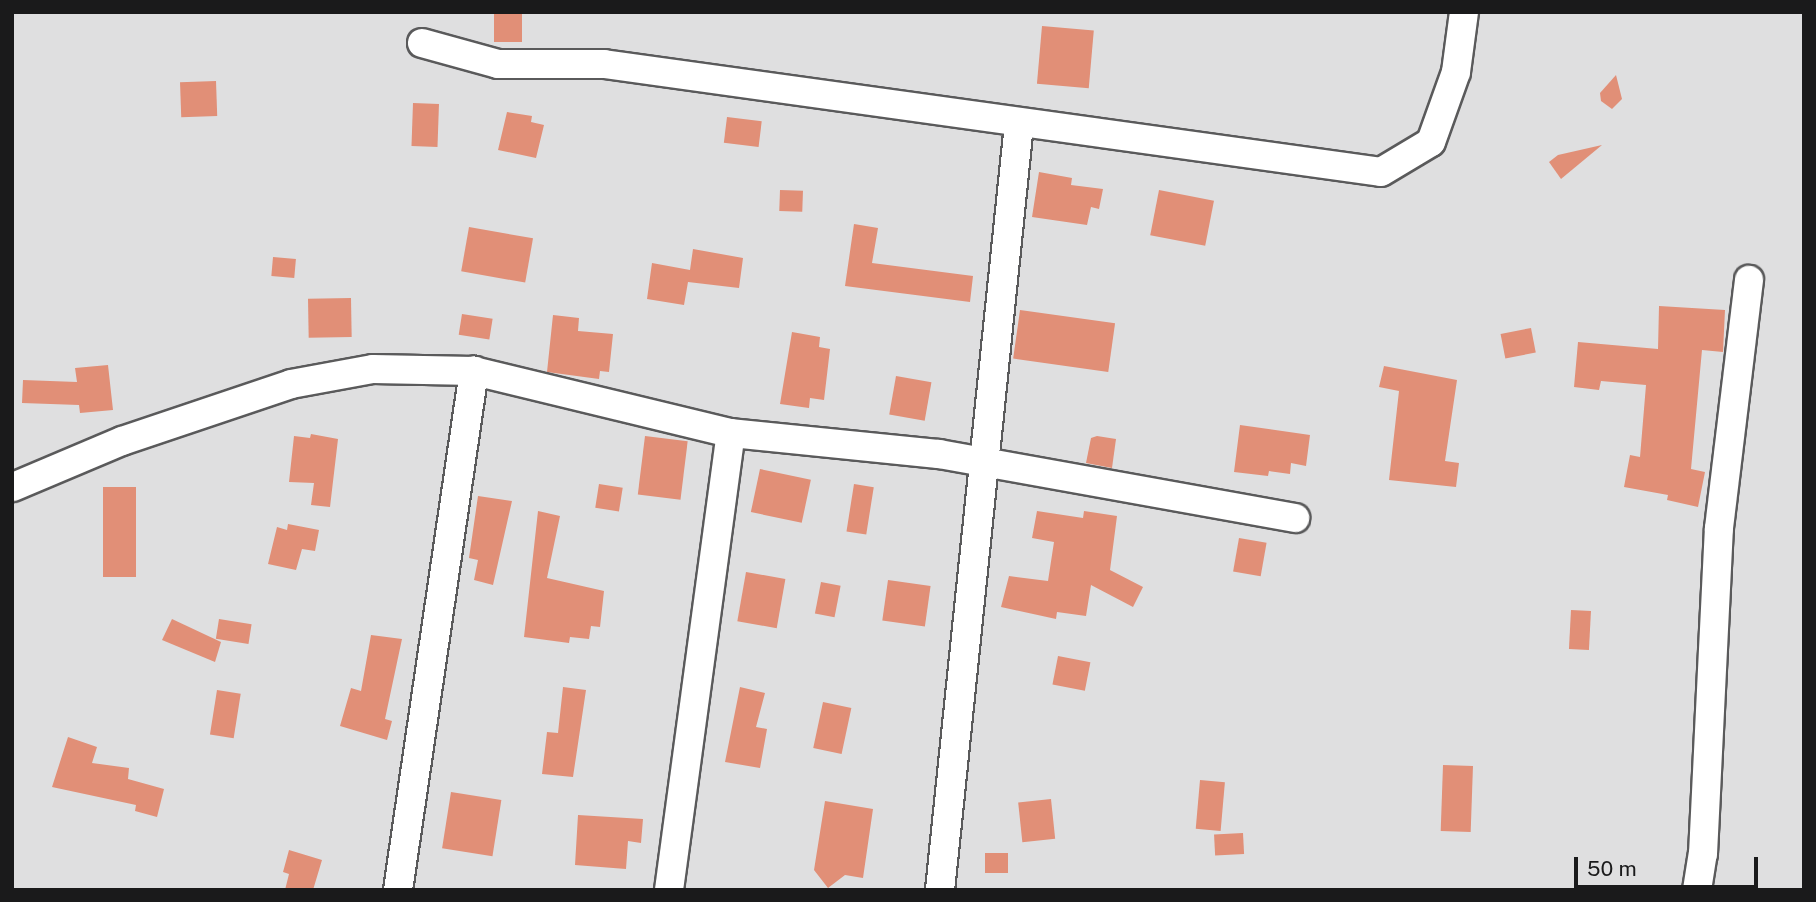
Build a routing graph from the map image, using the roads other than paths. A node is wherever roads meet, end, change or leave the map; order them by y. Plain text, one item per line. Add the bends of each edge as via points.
1 (1464, 12) edge
2 (422, 43) dead end
3 (1019, 124) junction
4 (1749, 280) dead end
5 (474, 371) junction
6 (731, 433) junction
7 (983, 462) junction
8 (13, 484) edge
9 (12, 492) edge
10 (1295, 518) dead end
11 (398, 890) edge
12 (669, 890) edge
13 (940, 890) edge
14 (1698, 890) edge

1 - 3 street via 1456,72 1431,142 1381,172
2 - 3 street via 498,64 604,64
3 - 7 street
4 - 14 street via 1719,528
5 - 6 street
5 - 8 street via 373,369 291,384 122,441
5 - 11 street
6 - 7 street
6 - 12 street
7 - 10 street
7 - 13 street
8 - 9 street

